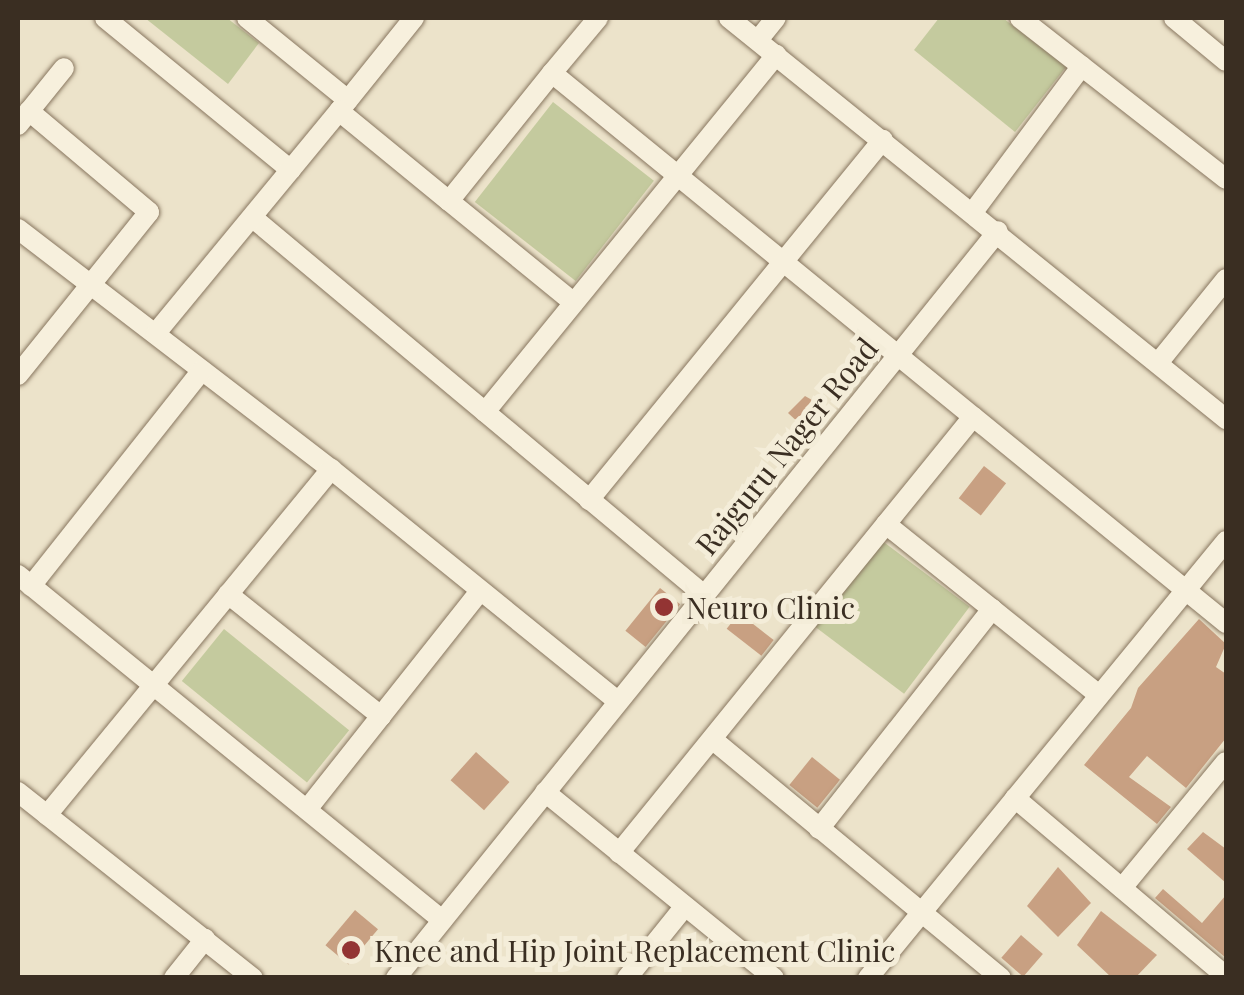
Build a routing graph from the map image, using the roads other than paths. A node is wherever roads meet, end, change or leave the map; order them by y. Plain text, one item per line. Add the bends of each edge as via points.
1 (105, 18) edge
2 (248, 18) edge
3 (598, 18) edge
4 (729, 18) edge
5 (776, 18) edge
6 (1020, 18) edge
7 (1174, 18) edge
8 (407, 20) edge
9 (758, 40) junction
10 (776, 55) junction
11 (1226, 61) edge
12 (1082, 66) junction
13 (64, 68) dead end
14 (552, 74) junction
15 (343, 106) junction
16 (23, 118) edge
17 (883, 140) junction
18 (290, 170) junction
19 (677, 176) junction
20 (1226, 179) edge
21 (448, 201) junction
22 (973, 212) junction
23 (253, 218) junction
24 (18, 229) edge
25 (998, 231) junction
26 (786, 264) junction
27 (1226, 279) edge
28 (90, 284) junction
29 (574, 304) junction
30 (156, 334) junction
31 (898, 356) junction
32 (1158, 363) junction
33 (19, 370) edge
34 (202, 370) junction
35 (485, 412) junction
36 (972, 416) junction
37 (1226, 420) edge
38 (331, 470) junction
39 (589, 500) junction
40 (886, 524) junction
41 (1226, 541) edge
42 (24, 580) edge
43 (1185, 589) junction
44 (480, 591) junction
45 (228, 594) junction
46 (704, 595) junction
47 (992, 609) junction
48 (1226, 623) edge
49 (152, 683) junction
50 (1099, 695) junction
51 (618, 702) junction
52 (382, 716) junction
53 (712, 739) junction
54 (1226, 762) edge
55 (18, 792) edge
56 (545, 792) junction
57 (1015, 798) junction
58 (308, 808) junction
59 (47, 815) junction
60 (818, 829) junction
61 (619, 852) junction
62 (1122, 888) junction
63 (685, 906) junction
64 (920, 914) junction
65 (442, 920) junction
66 (205, 940) junction
67 (1226, 976) edge
68 (174, 978) edge
69 (253, 978) edge
70 (396, 978) edge
71 (627, 978) edge
72 (774, 978) edge
73 (868, 978) edge
74 (1000, 978) edge

1 - 18 street
2 - 15 street
3 - 14 street
4 - 9 street
5 - 9 street
6 - 12 street
7 - 11 street
8 - 15 street
9 - 10 street
10 - 17 street
10 - 19 street
12 - 20 street
12 - 22 street
13 - 16 street
14 - 19 street
14 - 21 street
15 - 18 street
15 - 21 street
16 - 28 street via 148,208
17 - 22 street
17 - 26 street
18 - 23 street
19 - 26 street
19 - 29 street
21 - 29 street
22 - 25 street
23 - 30 street
23 - 35 street
24 - 28 street
25 - 31 street, Rajguru Nager Road
25 - 32 street
26 - 31 street
26 - 39 street
27 - 32 street
28 - 30 street
28 - 33 street
29 - 35 street
30 - 34 street
31 - 36 street
31 - 46 street, Rajguru Nager Road
32 - 37 street
34 - 38 street
34 - 42 street
35 - 39 street
36 - 40 street
36 - 43 street
38 - 44 street
38 - 45 street
39 - 46 street
40 - 47 street
40 - 53 street
41 - 43 street
42 - 49 street
43 - 48 street
43 - 50 street
44 - 51 street
44 - 52 street
45 - 49 street
45 - 52 street
46 - 51 street, Rajguru Nager Road
47 - 50 street
47 - 60 street
49 - 58 street
49 - 59 street
50 - 57 street
51 - 56 street, Rajguru Nager Road
52 - 58 street
53 - 60 street
53 - 61 street
54 - 62 street
55 - 59 street
56 - 61 street
56 - 65 street, Rajguru Nager Road
57 - 62 street
57 - 64 street
58 - 65 street
59 - 66 street
60 - 64 street
61 - 63 street
62 - 67 street
63 - 71 street
63 - 72 street
64 - 73 street
64 - 74 street
65 - 70 street, Rajguru Nager Road
66 - 68 street
66 - 69 street

